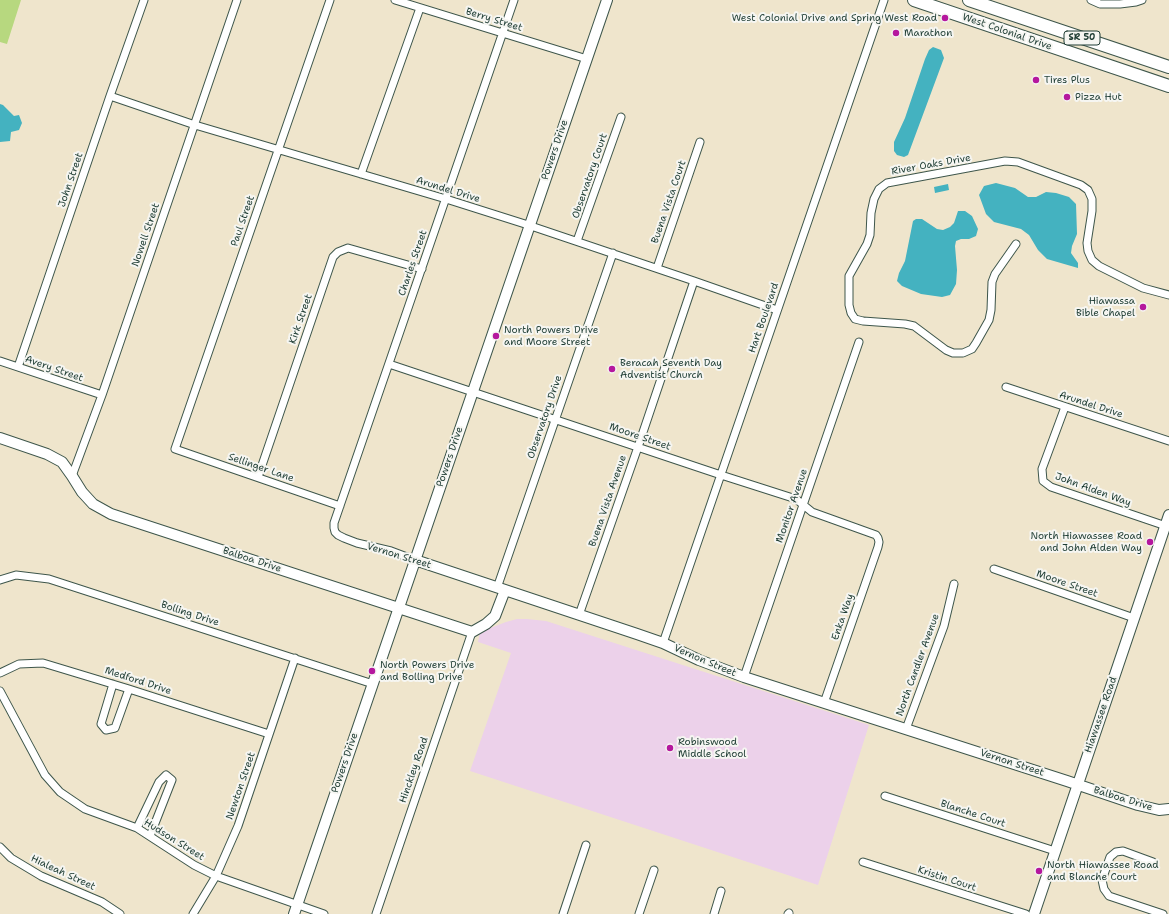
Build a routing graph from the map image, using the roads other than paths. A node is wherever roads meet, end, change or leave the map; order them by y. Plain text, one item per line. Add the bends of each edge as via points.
1 (144, 0) edge
2 (237, 0) edge
3 (330, 0) edge
4 (395, 0) edge
5 (514, 0) edge
6 (607, 0) edge
7 (884, 0) edge
8 (914, 0) edge
9 (969, 0) edge
10 (1091, 0) edge
11 (1142, 0) edge
12 (420, 8) junction
13 (502, 32) junction
14 (1030, 39) junction
15 (1090, 41) junction
16 (587, 59) junction
17 (1092, 60) junction
18 (1151, 62) junction
19 (1169, 67) edge
20 (1169, 86) edge
21 (110, 96) junction
22 (621, 117) dead end
23 (195, 125) junction
24 (700, 142) dead end
25 (278, 150) junction
26 (362, 174) junction
27 (446, 200) junction
28 (529, 226) junction
29 (578, 241) junction
30 (1016, 244) dead end
31 (613, 253) junction
32 (657, 268) junction
33 (422, 269) junction
34 (694, 281) junction
35 (1169, 295) edge
36 (777, 310) junction
37 (859, 342) dead end
38 (0, 361) edge
39 (389, 364) junction
40 (18, 367) junction
41 (1006, 387) dead end
42 (472, 392) junction
43 (102, 395) junction
44 (1065, 407) junction
45 (555, 419) junction
46 (0, 438) edge
47 (1169, 441) edge
48 (638, 447) junction
49 (175, 449) joint
50 (721, 475) junction
51 (72, 476) junction
52 (258, 477) junction
53 (804, 505) junction
54 (340, 506) junction
55 (1169, 515) edge
56 (1166, 526) junction
57 (335, 532) joint
58 (878, 538) joint
59 (415, 560) junction
60 (994, 570) dead end
61 (0, 580) edge
62 (954, 584) dead end
63 (501, 589) junction
64 (398, 608) junction
65 (579, 615) junction
66 (1134, 618) junction
67 (472, 632) junction
68 (663, 643) junction
69 (295, 658) junction
70 (0, 673) edge
71 (744, 677) junction
72 (113, 684) junction
73 (372, 684) junction
74 (129, 689) junction
75 (0, 691) edge
76 (824, 703) junction
77 (906, 729) junction
78 (269, 734) junction
79 (1078, 784) junction
80 (885, 796) dead end
81 (1169, 809) edge
82 (137, 828) junction
83 (150, 836) junction
84 (586, 845) dead end
85 (0, 847) edge
86 (1055, 851) junction
87 (863, 862) dead end
88 (1153, 862) dead end
89 (654, 870) dead end
90 (216, 876) junction
91 (721, 891) dead end
92 (295, 910) edge
93 (120, 914) edge
94 (193, 914) edge
95 (324, 914) edge
96 (376, 914) edge
97 (563, 914) edge
98 (640, 914) edge
99 (714, 914) edge
100 (1026, 914) edge
101 (1034, 914) edge
102 (1163, 914) edge

1 - 21 street, John Street
2 - 23 street, Nowell Street
3 - 25 street, Paul Street
4 - 12 street, Berry Street
5 - 13 street, Charles Street
6 - 16 street, Powers Drive
7 - 36 street, Hart Boulevard
8 - 14 highway, West Colonial Drive / SR 50
9 - 15 highway, West Colonial Drive / SR 50
10 - 11 street via 1100,4 1120,4
12 - 13 street, Berry Street
12 - 26 street
13 - 16 street, Berry Street
13 - 27 street, Charles Street
14 - 15 highway via 1074,46
14 - 17 highway, West Colonial Drive / SR 50
15 - 18 highway, West Colonial Drive / SR 50
16 - 28 street, Powers Drive
17 - 18 highway via 1105,55
17 - 20 highway, West Colonial Drive / SR 50
18 - 19 highway, West Colonial Drive / SR 50
21 - 23 street, Arundel Drive
21 - 40 street, John Street
22 - 29 street, Observatory Court
23 - 25 street, Arundel Drive
23 - 43 street, Nowell Street
24 - 32 street, Buena Vista Court
25 - 26 street, Arundel Drive
25 - 49 street, Paul Street
26 - 27 street, Arundel Drive
27 - 28 street, Arundel Drive
27 - 33 street, Charles Street
28 - 29 street, Arundel Drive
28 - 42 street, Powers Drive
29 - 31 street, Arundel Drive
30 - 35 street, River Oaks Drive via 992,282 988,320 972,349 963,353 946,350 914,326 863,321 855,319 851,313 849,276 870,236 871,213 879,188 887,183 1005,161 1018,162 1081,185 1088,190 1092,199 1092,211 1087,243 1092,260 1143,288
31 - 32 street, Arundel Drive
31 - 45 street, Observatory Drive
32 - 34 street, Arundel Drive
33 - 39 street, Charles Street
33 - 52 street, Kirk Street via 348,248 333,257
34 - 36 street, Arundel Drive
34 - 48 street, Buena Vista Avenue
36 - 50 street, Hart Boulevard
37 - 53 street, Monitor Avenue
38 - 40 street, Avery Street
39 - 42 street, Moore Street
39 - 54 street, Charles Street
40 - 43 street, Avery Street
41 - 44 street, Arundel Drive
42 - 45 street, Moore Street
42 - 59 street, Powers Drive
43 - 51 street, Nowell Street
44 - 47 street, Arundel Drive
44 - 56 street, John Alden Way via 1042,469 1043,481 1051,487
45 - 48 street, Moore Street
45 - 63 street, Observatory Drive
46 - 51 street, Balboa Drive via 47,454 62,462
48 - 50 street, Moore Street
48 - 65 street, Buena Vista Avenue
49 - 52 street, Sellinger Lane
50 - 53 street, Moore Street via 796,499
50 - 68 street, Hart Boulevard
51 - 64 street, Balboa Drive via 93,504 111,514
52 - 54 street, Sellinger Lane
53 - 58 street, Moore Street via 812,512 872,532
53 - 71 street, Monitor Avenue
54 - 57 street, Charles Street via 334,523
55 - 56 street, Hiawassee Road
56 - 66 street, Hiawassee Road
57 - 59 street, Vernon Street via 357,543
58 - 76 street, Enka Way via 878,547
59 - 63 street, Vernon Street
59 - 64 street, Powers Drive
60 - 66 street, Moore Street
61 - 69 street, Bolling Drive via 16,575 49,579
62 - 77 street, North Candler Avenue via 944,626
63 - 65 street, Vernon Street
63 - 67 street via 495,616
64 - 67 street, Balboa Drive
64 - 73 street, Powers Drive
65 - 68 street, Vernon Street
66 - 79 street, Hiawassee Road
67 - 96 street, Hinckley Road
68 - 71 street, Vernon Street
69 - 73 street, Bolling Drive
69 - 78 street, Newton Street
70 - 72 street, Medford Drive via 19,664 43,663
71 - 76 street, Vernon Street
72 - 74 street, Medford Drive
72 - 74 street via 101,724 106,730 115,728
73 - 92 street, Powers Drive
74 - 78 street, Medford Drive
75 - 82 street, Hudson Street via 45,775 60,792 85,809
76 - 77 street, Vernon Street
77 - 79 street, Vernon Street
78 - 90 street, Newton Street via 238,826
79 - 81 street, Balboa Drive via 1145,807
79 - 86 street, Hiawassee Road
80 - 86 street, Blanche Court
82 - 83 street, Hudson Street
82 - 83 street via 159,782 166,775 172,780
83 - 90 street, Hudson Street
84 - 97 street
85 - 93 street, Hialeah Street via 11,858 41,876 102,902
86 - 101 street, Hiawassee Road
87 - 100 street, Kristin Court
88 - 102 street via 1123,851 1116,852 1110,857 1102,880 1109,896
89 - 98 street
90 - 92 street, Hudson Street
90 - 94 street, Newton Street
91 - 99 street
92 - 95 street, Hudson Street

